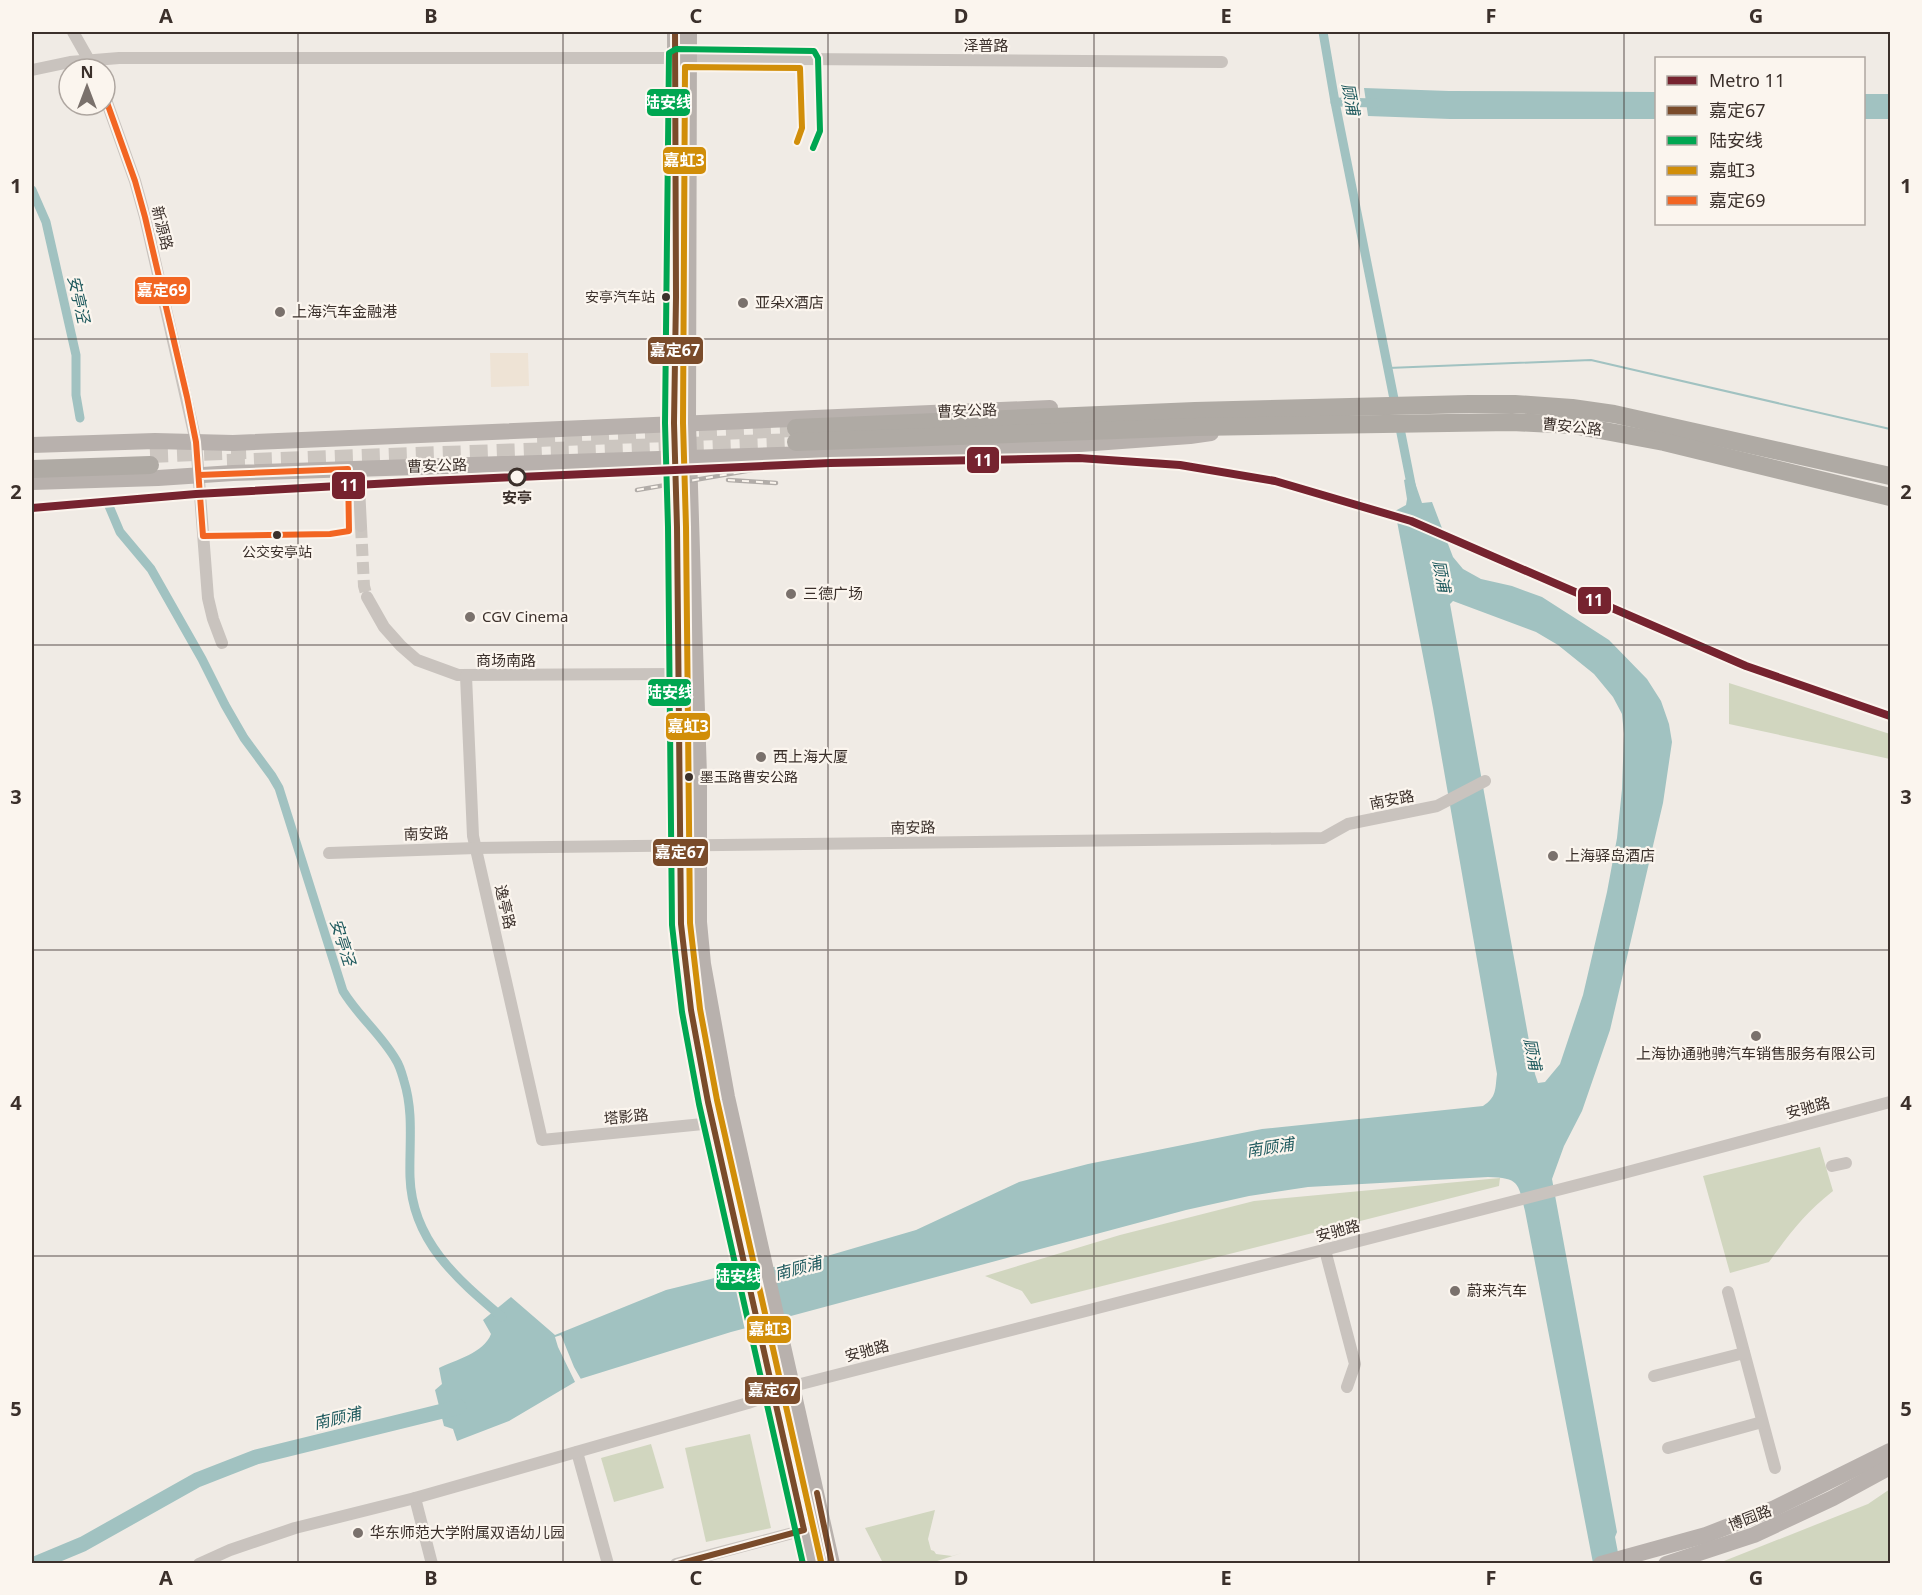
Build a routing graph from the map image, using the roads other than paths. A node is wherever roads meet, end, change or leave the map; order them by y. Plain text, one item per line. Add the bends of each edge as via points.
1 (73, 32) edge
2 (675, 32) edge
3 (688, 32) edge
4 (88, 57) edge
5 (682, 58) junction
6 (1222, 62) dead end
7 (117, 64) edge
8 (57, 68) edge
9 (32, 70) edge
10 (112, 117) edge
11 (1422, 415) junction
12 (1246, 418) junction
13 (681, 423) junction
14 (796, 435) tunnel mouth
15 (196, 442) junction
16 (32, 446) edge
17 (683, 458) junction
18 (32, 460) edge
19 (358, 468) junction
20 (32, 470) edge
21 (199, 475) junction
22 (1890, 477) edge
23 (32, 482) edge
24 (1890, 497) edge
25 (361, 526) tunnel mouth
26 (367, 597) tunnel mouth
27 (222, 643) dead end
28 (679, 674) junction
29 (466, 676) junction
30 (1485, 781) dead end
31 (680, 845) junction
32 (698, 845) junction
33 (476, 848) junction
34 (329, 853) dead end
35 (1890, 1102) edge
36 (713, 1123) junction
37 (542, 1140) joint
38 (1846, 1163) dead end
39 (1832, 1166) dead end
40 (1325, 1250) junction
41 (1728, 1292) dead end
42 (1744, 1353) junction
43 (1654, 1376) dead end
44 (793, 1386) junction
45 (1347, 1387) dead end
46 (774, 1394) junction
47 (1762, 1422) junction
48 (1668, 1448) dead end
49 (1890, 1451) edge
50 (577, 1452) junction
51 (1890, 1467) edge
52 (1775, 1468) dead end
53 (415, 1498) junction
54 (804, 1530) junction
55 (208, 1562) edge
56 (432, 1563) edge
57 (608, 1563) edge
58 (676, 1563) edge
59 (812, 1563) edge
60 (832, 1563) edge
61 (1601, 1563) edge
62 (1666, 1563) edge

1 - 4 street
2 - 5 main road
3 - 5 main road
5 - 6 street, 泽普路
5 - 7 street, 泽普路
5 - 13 main road
8 - 9 street, 泽普路
10 - 15 street, 新源路 via 145,217
11 - 12 highway, 曹安公路
11 - 22 highway, 曹安公路 via 1515,404 1604,412
11 - 24 highway, 曹安公路 via 1573,425 1654,440
12 - 13 main road, 曹安公路 via 1192,403
12 - 14 highway, 曹安公路
12 - 17 main road, 曹安公路 via 1190,436 1053,446
13 - 15 main road, 曹安公路
13 - 17 main road
15 - 16 main road
15 - 21 street, 新源路
17 - 19 main road, 曹安公路
17 - 28 main road
17 - 32 main road via 699,776
18 - 20 highway via 150,460
19 - 21 main road, 曹安公路
19 - 25 street
21 - 23 main road, 曹安公路
21 - 27 street, 新源路 via 208,598
26 - 29 street, 商场南路 via 384,627 417,660
28 - 29 street, 商场南路
28 - 31 main road
29 - 33 street, 逸亭路
30 - 32 street, 南安路 via 1437,806 1348,824 1323,838
31 - 32 street, 南安路
31 - 33 street, 南安路
31 - 36 main road via 684,964
32 - 44 main road via 703,964 727,1097
33 - 34 street, 南安路
33 - 37 street, 逸亭路
35 - 40 street, 安驰路
36 - 37 street, 塔影路
36 - 46 main road
38 - 39 street
40 - 44 street, 安驰路
40 - 45 street via 1355,1364
41 - 42 street
42 - 43 street
42 - 47 street
44 - 60 main road
46 - 50 street
46 - 54 main road
47 - 48 street
47 - 52 street
49 - 61 main road, 博园路 via 1775,1508 1706,1535
50 - 53 street
50 - 57 street
51 - 62 main road, 博园路 via 1754,1535
53 - 55 street via 295,1528
53 - 56 street
54 - 58 street
54 - 59 main road

